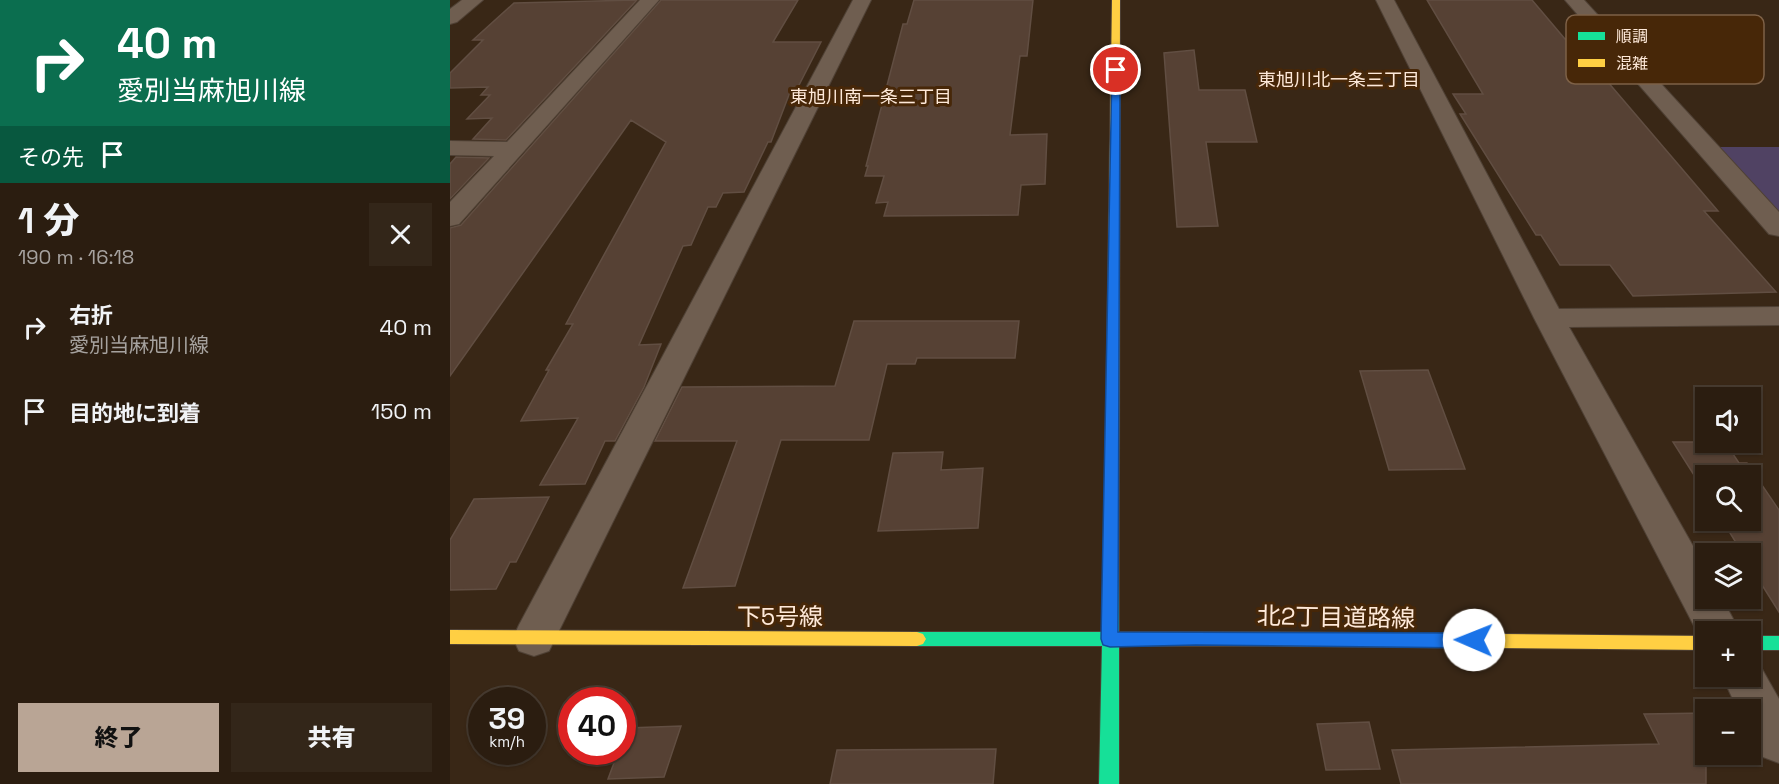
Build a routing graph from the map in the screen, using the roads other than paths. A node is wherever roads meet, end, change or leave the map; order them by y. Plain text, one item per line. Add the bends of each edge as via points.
1 (474, 0) edge
2 (650, 0) edge
3 (862, 0) edge
4 (1116, 0) edge
5 (1384, 0) edge
6 (1574, 0) edge
7 (1587, 15) edge
8 (450, 18) edge
9 (1650, 84) edge
10 (450, 148) edge
11 (513, 149) junction
12 (450, 218) edge
13 (1779, 228) edge
14 (1779, 316) edge
15 (1549, 318) junction
16 (1713, 621) edge
17 (450, 637) edge
18 (534, 638) junction
19 (1110, 639) junction
20 (1695, 643) edge
21 (1761, 643) edge
22 (1779, 643) edge
23 (1749, 687) edge
24 (1779, 742) edge
25 (1109, 784) edge

1 - 8 street
2 - 11 street
3 - 18 street
4 - 19 main road
5 - 15 street
6 - 7 street
9 - 13 street
10 - 11 street
11 - 12 street
14 - 15 street
15 - 16 street
17 - 18 main road, 下5号線
18 - 19 main road, 下5号線
19 - 20 main road, 北2丁目道路線
19 - 25 main road
21 - 22 main road
23 - 24 street

